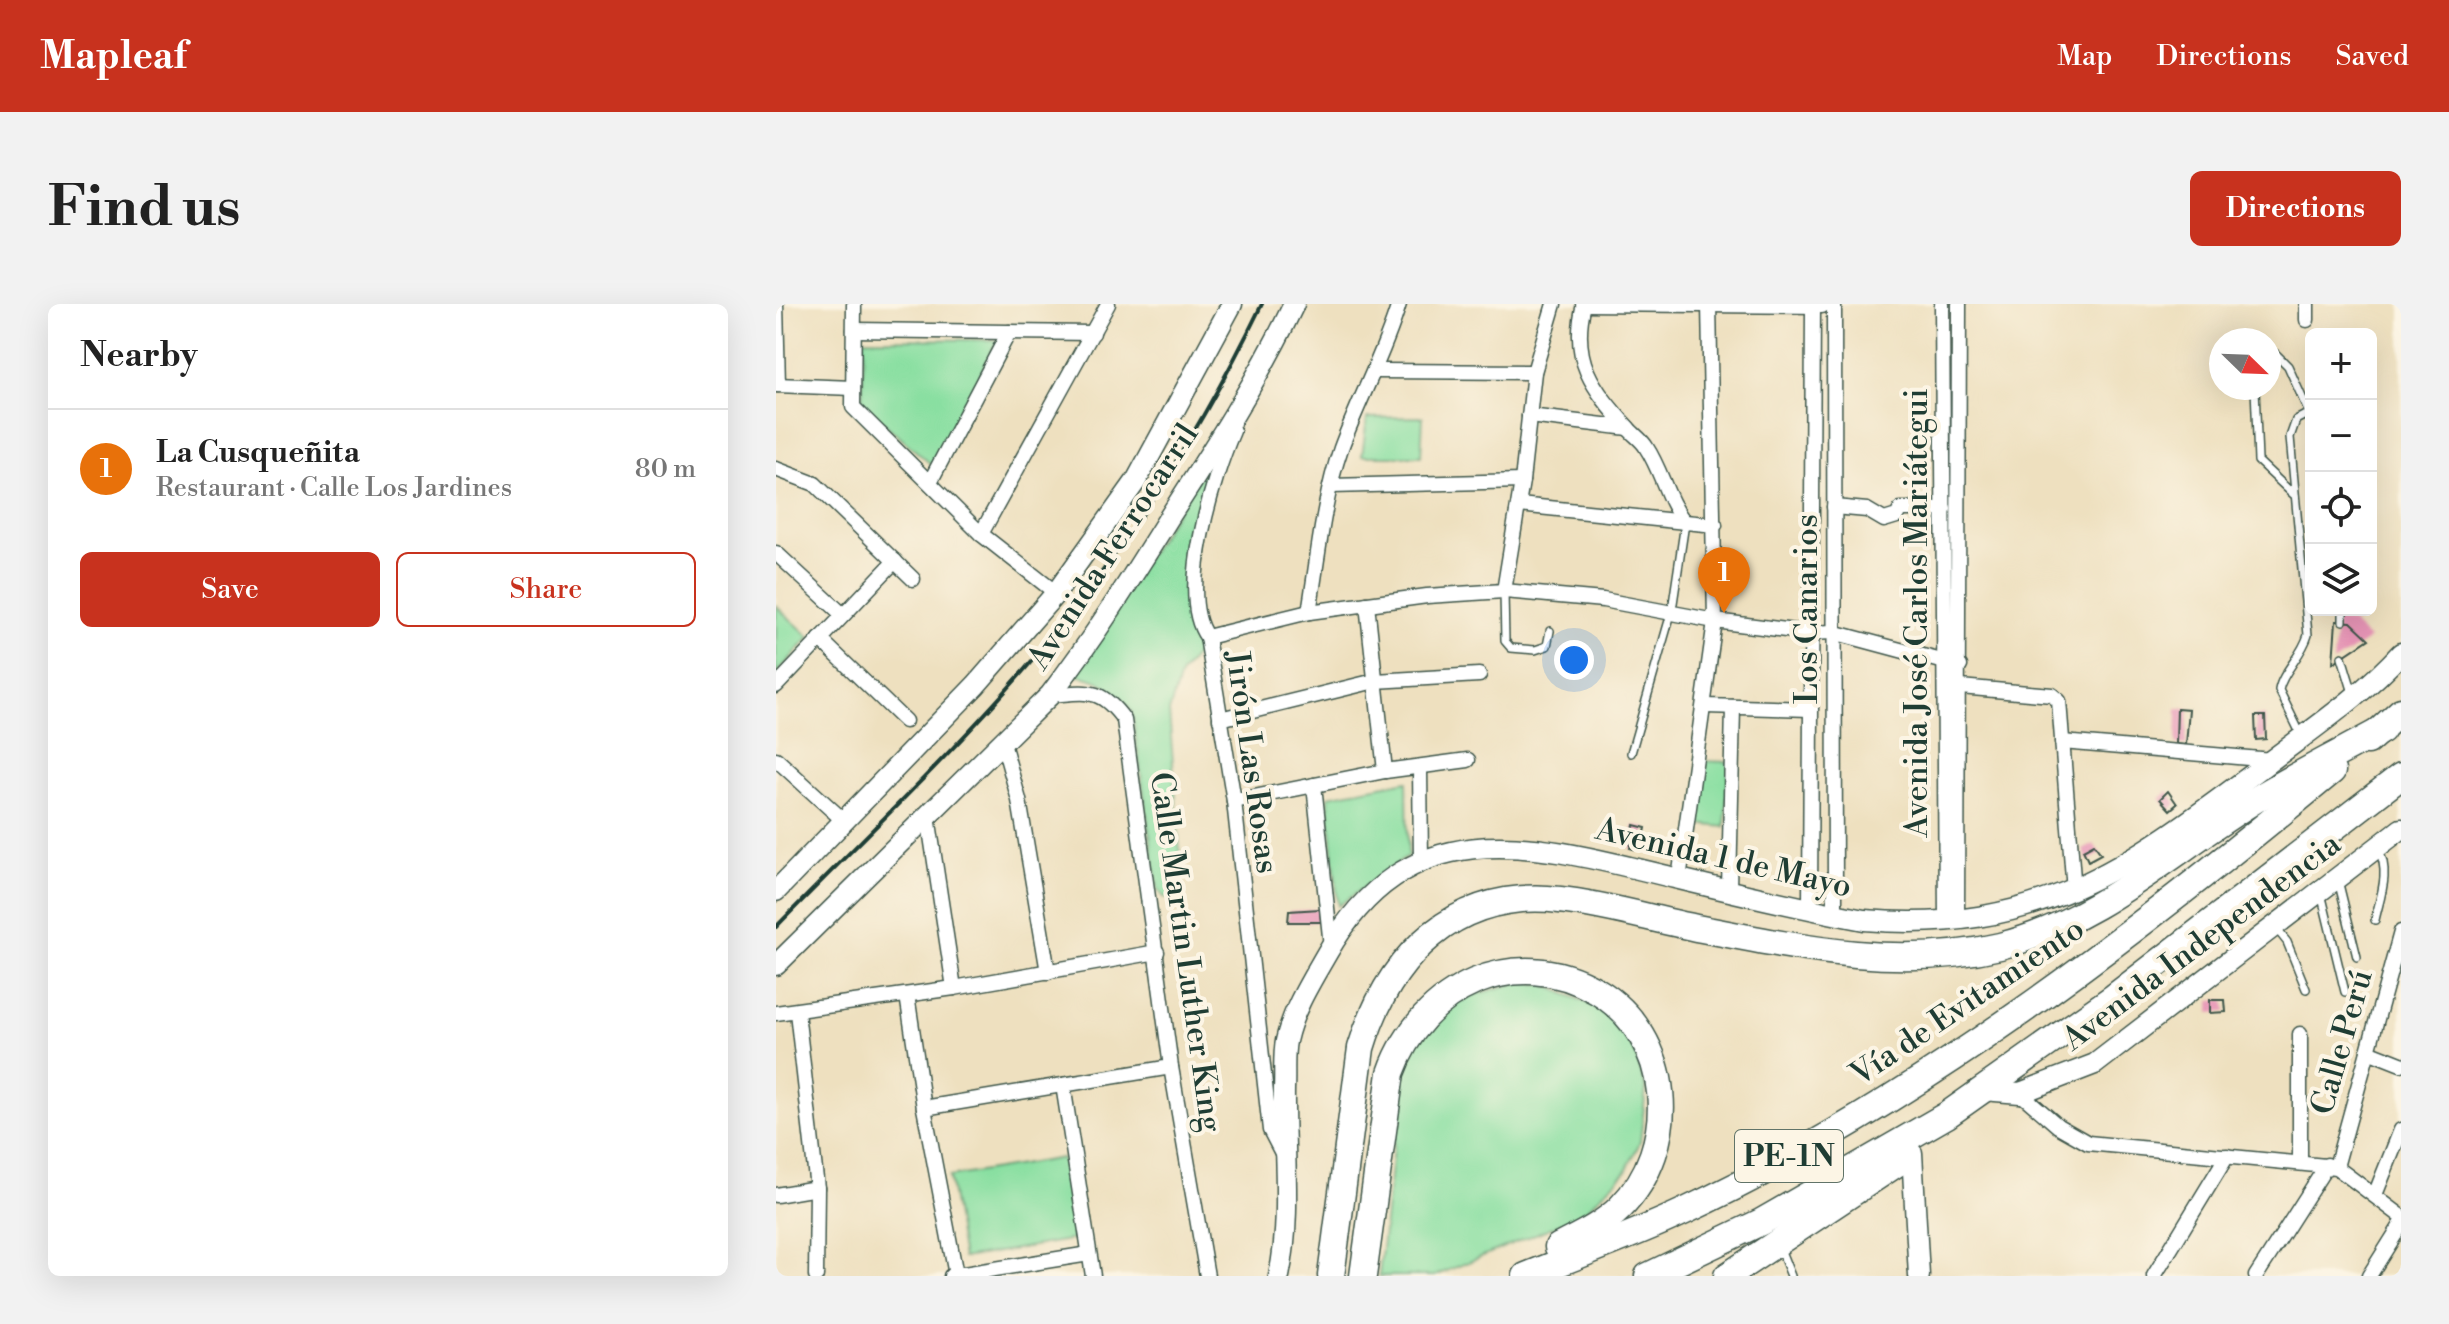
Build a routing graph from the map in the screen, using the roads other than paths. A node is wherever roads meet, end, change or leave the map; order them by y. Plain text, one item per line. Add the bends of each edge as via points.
1 (776, 304) edge
2 (854, 304) edge
3 (1108, 304) edge
4 (1232, 304) edge
5 (1294, 304) edge
6 (1399, 304) edge
7 (1554, 304) edge
8 (1584, 304) edge
9 (1709, 304) edge
10 (1942, 304) edge
11 (1959, 304) edge
12 (2307, 304) edge
13 (1813, 305) edge
14 (1834, 305) edge
15 (2307, 320) dead end
16 (854, 330) junction
17 (1009, 332) junction
18 (1093, 333) junction
19 (2281, 359) edge
20 (1377, 371) junction
21 (1534, 372) junction
22 (1252, 384) junction
23 (777, 385) edge
24 (853, 388) junction
25 (2255, 400) edge
26 (2305, 402) edge
27 (2305, 415) edge
28 (1529, 416) junction
29 (1628, 428) junction
30 (776, 469) edge
31 (1812, 479) junction
32 (1834, 480) junction
33 (1522, 481) junction
34 (930, 482) junction
35 (1331, 486) junction
36 (2293, 494) junction
37 (1519, 505) junction
38 (1834, 507) junction
39 (1944, 509) junction
40 (1685, 523) junction
41 (1715, 525) junction
42 (981, 534) junction
43 (776, 553) edge
44 (895, 561) junction
45 (913, 579) dead end
46 (1504, 591) junction
47 (1056, 593) junction
48 (1367, 604) junction
49 (1672, 610) junction
50 (1309, 612) junction
51 (843, 615) junction
52 (2343, 616) edge
53 (1715, 621) junction
54 (2343, 621) dead end
55 (1550, 631) dead end
56 (1833, 632) junction
57 (1810, 633) junction
58 (1207, 637) junction
59 (820, 639) junction
60 (2401, 653) edge
61 (2342, 657) dead end
62 (1952, 665) junction
63 (1479, 675) dead end
64 (1375, 681) junction
65 (776, 686) edge
66 (1960, 687) junction
67 (1050, 695) junction
68 (2354, 695) junction
69 (1706, 706) junction
70 (1733, 707) junction
71 (1810, 709) junction
72 (2401, 711) edge
73 (1220, 719) junction
74 (905, 721) dead end
75 (2382, 730) junction
76 (2302, 737) junction
77 (2062, 742) junction
78 (1003, 743) junction
79 (1631, 753) dead end
80 (776, 759) edge
81 (1468, 760) dead end
82 (2272, 760) junction
83 (1420, 767) junction
84 (1385, 771) junction
85 (2401, 776) edge
86 (1314, 785) junction
87 (1234, 801) junction
88 (928, 816) junction
89 (844, 821) junction
90 (2401, 829) edge
91 (2377, 847) junction
92 (1421, 862) junction
93 (2338, 878) junction
94 (1679, 879) junction
95 (1729, 889) junction
96 (776, 891) edge
97 (2074, 891) junction
98 (2321, 891) junction
99 (1810, 909) junction
100 (1835, 914) junction
101 (2375, 920) dead end
102 (1951, 921) junction
103 (2275, 927) junction
104 (2401, 932) edge
105 (1331, 946) junction
106 (1157, 952) junction
107 (2357, 957) dead end
108 (776, 965) edge
109 (1048, 972) junction
110 (954, 988) junction
111 (2306, 989) dead end
112 (2345, 992) dead end
113 (907, 995) junction
114 (797, 1012) junction
115 (776, 1013) edge
116 (2300, 1034) dead end
117 (2368, 1051) junction
118 (2401, 1064) edge
119 (1171, 1067) junction
120 (1063, 1085) junction
121 (1983, 1090) junction
122 (2020, 1093) junction
123 (924, 1108) junction
124 (1947, 1115) junction
125 (2401, 1130) edge
126 (1912, 1153) junction
127 (1283, 1155) junction
128 (2227, 1156) junction
129 (2300, 1163) junction
130 (2331, 1166) junction
131 (817, 1188) junction
132 (776, 1195) edge
133 (2375, 1195) junction
134 (2401, 1216) edge
135 (2401, 1225) edge
136 (1778, 1244) junction
137 (1089, 1254) junction
138 (1332, 1266) edge
139 (1364, 1268) edge
140 (816, 1276) edge
141 (954, 1276) edge
142 (1093, 1276) edge
143 (1207, 1276) edge
144 (1279, 1276) edge
145 (1524, 1276) edge
146 (1648, 1276) edge
147 (1727, 1276) edge
148 (1791, 1276) edge
149 (1919, 1276) edge
150 (2154, 1276) edge
151 (2256, 1276) edge
152 (2369, 1276) edge

1 - 23 street
2 - 16 street
3 - 18 street
4 - 47 main road, Avenida Ferrocarril via 1136,481
5 - 22 main road, Avenida Ferrocarril
6 - 20 street
7 - 21 street
8 - 9 street
8 - 29 street via 1577,331 1579,356 1592,383
9 - 13 street
9 - 41 street
10 - 39 street, Avenida José Carlos Mariátegui
11 - 62 street, Avenida José Carlos Mariátegui
12 - 15 street
13 - 14 street
13 - 31 street
14 - 32 street, Los Canarios
16 - 17 street
16 - 24 street
17 - 18 street
17 - 34 street
18 - 42 street
19 - 26 lane
20 - 21 street
20 - 35 street via 1341,448
21 - 28 street
22 - 58 street, Jirón Las Rosas via 1208,494 1199,544 1198,620
22 - 67 main road, Avenida Ferrocarril via 1086,649
23 - 24 street
24 - 34 street via 853,407
25 - 36 lane via 2258,461
27 - 36 lane via 2296,420 2290,437
28 - 29 street
28 - 33 street
29 - 40 street via 1645,446
30 - 44 street via 815,484
31 - 32 street
31 - 57 street
32 - 38 street, Los Canarios
33 - 35 street
33 - 37 street
34 - 42 street
35 - 50 street
36 - 76 lane via 2301,527 2308,635 2279,690
37 - 40 street
37 - 46 street
38 - 39 street via 1867,510 1884,520 1901,509
38 - 56 street, Los Canarios
39 - 62 street, Avenida José Carlos Mariátegui
40 - 41 street
40 - 49 lane
41 - 53 street
42 - 47 street
43 - 51 street
44 - 45 street
44 - 51 street
46 - 48 street
46 - 49 street
46 - 55 lane via 1505,641 1511,648 1547,646
47 - 89 main road, Avenida Ferrocarril via 976,685
48 - 50 street
48 - 64 street
49 - 53 street
49 - 79 lane
50 - 58 street
51 - 59 street
52 - 54 lane
53 - 57 street
53 - 69 street
56 - 57 street
56 - 62 street
56 - 100 street, Los Canarios
57 - 71 street
58 - 73 street, Jirón Las Rosas
59 - 65 street
59 - 74 street
60 - 68 main road, Avenida 1 de Mayo
61 - 68 lane
62 - 66 street, Avenida José Carlos Mariátegui
62 - 102 street, Avenida José Carlos Mariátegui
63 - 64 street
64 - 73 street
64 - 84 street
66 - 77 street via 2052,695 2059,701
66 - 102 street, Avenida José Carlos Mariátegui
67 - 78 main road, Avenida Ferrocarril
67 - 106 street, Calle Martin Luther King via 1085,692 1108,698 1124,720
68 - 76 main road, Avenida 1 de Mayo
69 - 70 street
69 - 94 street
70 - 71 street
70 - 95 street
71 - 99 street
72 - 75 highway, Vía de Evitamiento / PE-1N
73 - 87 street, Jirón Las Rosas
75 - 138 highway via 2255,800 2099,905 2037,936 1996,947 1877,958 1719,933 1557,899 1484,906 1458,918 1409,956 1384,987 1370,1021 1361,1048
75 - 145 highway, Vía de Evitamiento / PE-1N via 2085,964 1892,1097 1682,1212
76 - 82 main road, Avenida 1 de Mayo
77 - 82 street
77 - 97 street
78 - 88 main road, Avenida Ferrocarril
78 - 109 street via 1019,800
80 - 89 street
81 - 83 street
82 - 97 main road, Avenida 1 de Mayo via 2162,839
83 - 84 street
83 - 92 street
84 - 86 street
85 - 121 highway, PE-1N via 2114,997
86 - 87 street
86 - 105 street
87 - 127 street, Jirón Las Rosas via 1270,1130
88 - 108 main road, Avenida Ferrocarril
88 - 110 street
89 - 96 main road, Avenida Ferrocarril
90 - 91 main road, Avenida Independencia
91 - 93 main road, Avenida Independencia
91 - 101 lane via 2385,872
92 - 94 main road, Avenida 1 de Mayo via 1440,854 1502,846 1565,850
92 - 105 main road, Avenida 1 de Mayo via 1372,894
93 - 98 main road, Avenida Independencia
93 - 107 lane
94 - 95 main road, Avenida 1 de Mayo
95 - 99 main road, Avenida 1 de Mayo
97 - 102 main road, Avenida 1 de Mayo via 2024,908
98 - 103 main road, Avenida Independencia
98 - 112 lane
99 - 100 main road, Avenida 1 de Mayo
100 - 102 main road, Avenida 1 de Mayo via 1887,922
103 - 111 lane via 2287,942
103 - 122 main road, Avenida Independencia via 2095,1064
104 - 117 street, Calle Perú
105 - 127 main road, Avenida 1 de Mayo via 1298,1004 1285,1043
106 - 109 street
106 - 119 street, Calle Martin Luther King
109 - 110 street
110 - 113 street
113 - 114 street
113 - 123 street
114 - 115 street
114 - 131 street
116 - 129 street
117 - 118 street
117 - 130 street, Calle Perú
119 - 120 street
119 - 143 street, Calle Martin Luther King
120 - 123 street
120 - 137 street
121 - 122 main road, Avenida Independencia
121 - 124 highway, PE-1N
122 - 128 street via 2058,1126 2088,1143
123 - 141 street
124 - 126 highway
124 - 146 highway, PE-1N via 1761,1222
125 - 133 street
126 - 136 highway
126 - 149 main road
127 - 144 main road, Avenida 1 de Mayo via 1286,1243
128 - 129 street
128 - 150 street
129 - 130 street
130 - 133 street
130 - 151 street, Calle Perú
131 - 132 street
131 - 140 street
133 - 134 street
135 - 152 street
136 - 147 highway
136 - 148 lane
137 - 141 street
137 - 142 street
139 - 145 highway via 1391,1073 1410,1031 1429,1010 1473,982 1504,973 1545,974 1597,991 1629,1020 1653,1060 1663,1104 1655,1151 1633,1193 1618,1210 1552,1249

